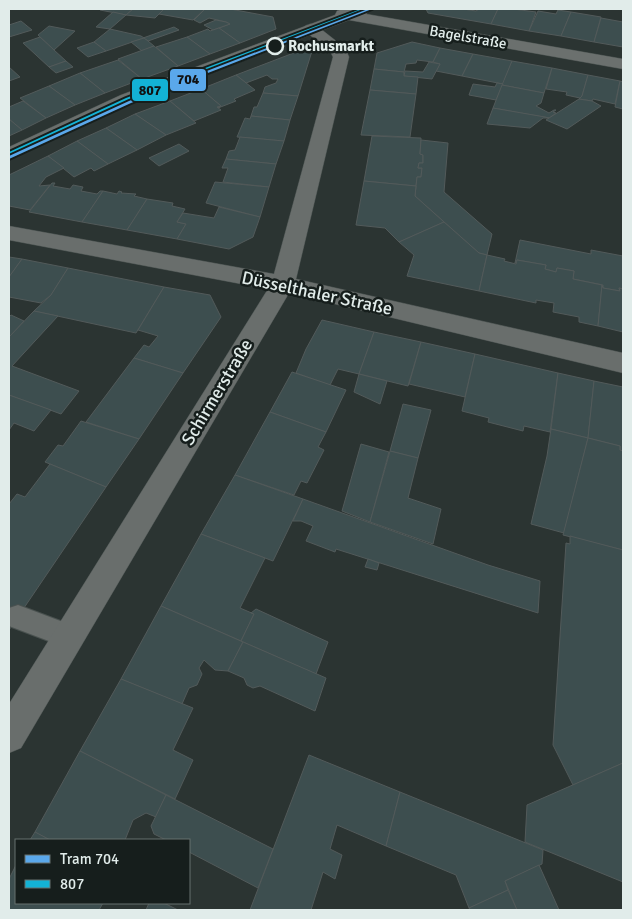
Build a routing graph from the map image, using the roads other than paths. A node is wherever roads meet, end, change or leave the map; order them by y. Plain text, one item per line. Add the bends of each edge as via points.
1 (364, 9) edge
2 (323, 11) dead end
3 (348, 15) junction
4 (311, 30) junction
5 (623, 64) edge
6 (9, 154) edge
7 (9, 233) edge
8 (282, 284) junction
9 (623, 363) edge
10 (18, 617) dead end
11 (70, 637) junction
12 (9, 736) edge

1 - 3 street
2 - 3 street, Bagelstraße
3 - 4 street
3 - 5 street, Bagelstraße
4 - 6 street via 127,100
4 - 8 street, Schirmerstraße via 339,51 341,57
7 - 8 street, Düsselthaler Straße
8 - 9 street, Düsselthaler Straße
8 - 11 street, Schirmerstraße
10 - 11 lane
11 - 12 street, Schirmerstraße

